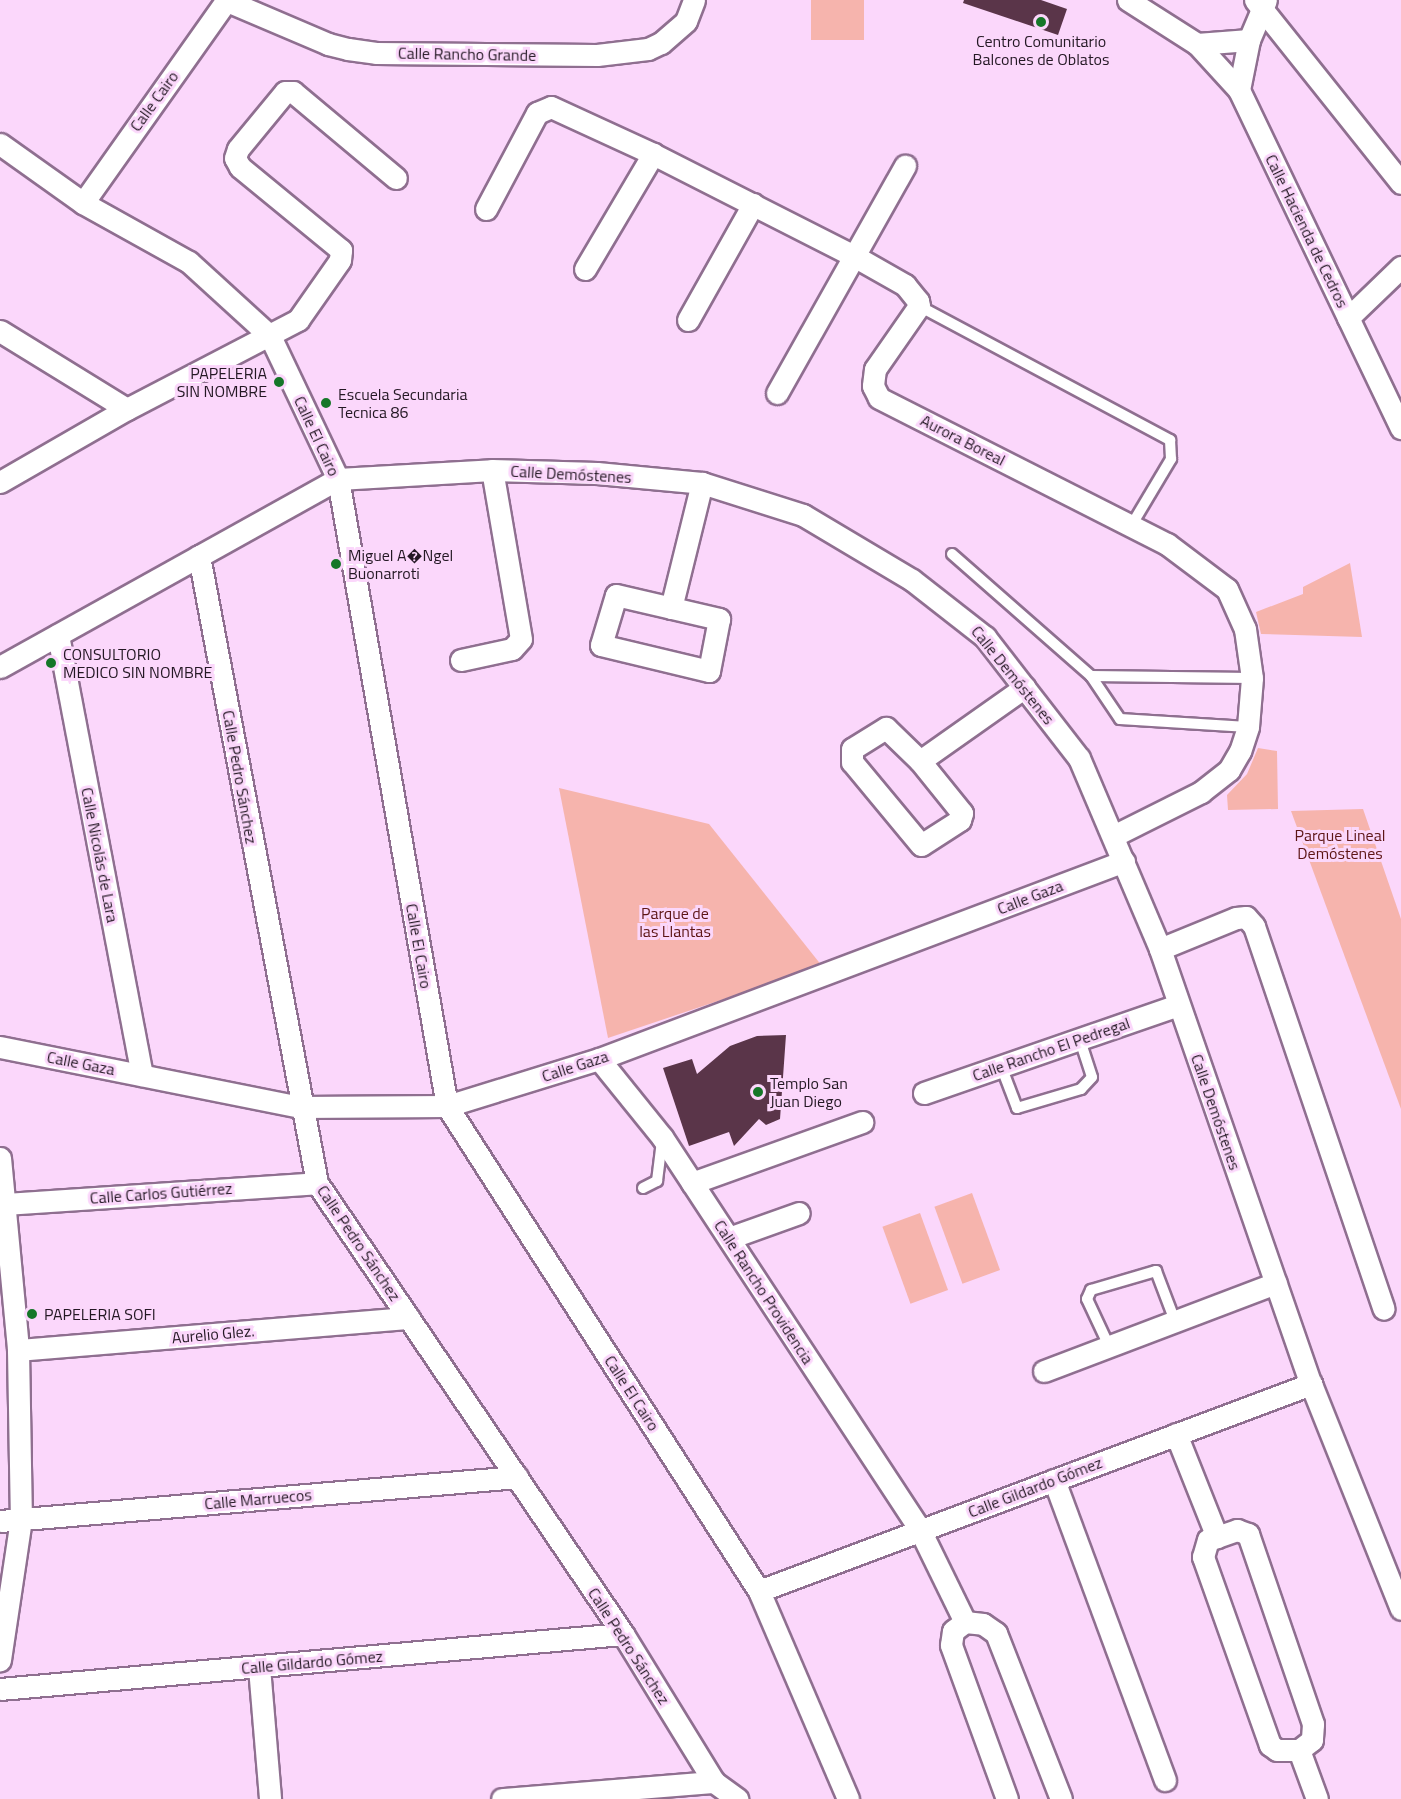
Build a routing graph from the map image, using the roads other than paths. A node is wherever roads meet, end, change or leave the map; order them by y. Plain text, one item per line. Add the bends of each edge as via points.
1 (694, 0) edge
2 (1128, 0) edge
3 (225, 1) edge
4 (1261, 3) edge
5 (1249, 40) junction
6 (1197, 44) junction
7 (1239, 90) junction
8 (0, 144) edge
9 (653, 154) junction
10 (904, 166) dead end
11 (396, 178) dead end
12 (1401, 183) edge
13 (83, 203) junction
14 (753, 204) junction
15 (486, 208) dead end
16 (854, 256) junction
17 (1401, 267) edge
18 (585, 269) dead end
19 (919, 306) junction
20 (1348, 318) junction
21 (688, 320) dead end
22 (0, 331) edge
23 (270, 336) junction
24 (777, 393) dead end
25 (127, 409) junction
26 (1401, 428) edge
27 (492, 470) junction
28 (338, 479) junction
29 (0, 482) edge
30 (702, 483) junction
31 (1131, 526) junction
32 (952, 554) dead end
33 (199, 556) junction
34 (671, 608) junction
35 (58, 635) junction
36 (460, 660) dead end
37 (0, 667) edge
38 (1091, 676) junction
39 (1252, 678) junction
40 (1025, 687) junction
41 (1248, 727) junction
42 (920, 761) junction
43 (1113, 836) junction
44 (1124, 861) junction
45 (1160, 949) junction
46 (1178, 1005) junction
47 (1080, 1039) junction
48 (0, 1047) edge
49 (599, 1059) junction
50 (1001, 1066) junction
51 (142, 1075) junction
52 (924, 1093) dead end
53 (447, 1106) junction
54 (300, 1107) junction
55 (862, 1122) dead end
56 (662, 1137) junction
57 (0, 1158) edge
58 (317, 1183) junction
59 (692, 1183) junction
60 (643, 1188) dead end
61 (4, 1204) junction
62 (799, 1213) dead end
63 (729, 1238) junction
64 (1276, 1283) junction
65 (1384, 1309) dead end
66 (409, 1318) junction
67 (1175, 1321) junction
68 (1109, 1346) junction
69 (18, 1350) junction
70 (1044, 1371) dead end
71 (1311, 1384) junction
72 (1176, 1434) junction
73 (517, 1477) junction
74 (1054, 1480) junction
75 (10, 1520) edge
76 (920, 1530) junction
77 (1217, 1537) junction
78 (759, 1591) junction
79 (1401, 1610) edge
80 (965, 1622) junction
81 (624, 1634) junction
82 (0, 1660) edge
83 (259, 1667) junction
84 (0, 1689) edge
85 (1299, 1750) junction
86 (1165, 1780) dead end
87 (714, 1782) junction
88 (270, 1799) edge
89 (502, 1799) edge
90 (737, 1799) edge
91 (848, 1799) edge
92 (1007, 1799) edge
93 (1061, 1799) edge
94 (1317, 1799) edge

1 - 3 street, Calle Rancho Grande via 686,21 660,43 648,49 597,55 376,53 348,49
2 - 6 street, Calle Hacienda de Cedros
3 - 13 street, Calle Cairo
4 - 5 street
4 - 12 street
5 - 6 street
5 - 7 street
6 - 7 street, Calle Hacienda de Cedros
7 - 20 street, Calle Hacienda de Cedros
8 - 13 street, Calle El Cairo
9 - 14 street
9 - 15 street via 546,107 537,113
9 - 18 street
10 - 16 street
11 - 23 street via 293,92 281,95 235,158 240,167 341,250 340,260 298,320
13 - 23 street, Calle El Cairo via 189,262
14 - 16 street
14 - 21 street
16 - 19 street via 911,289
16 - 24 street
17 - 20 street
19 - 31 lane via 1170,440 1171,459
19 - 31 street, Aurora Boreal via 875,369 873,386 879,398
20 - 26 street, Calle Hacienda de Cedros
22 - 25 street
23 - 25 street
23 - 28 street, Calle El Cairo
25 - 29 street
27 - 28 street, Calle Demóstenes
27 - 30 street, Calle Demóstenes via 597,472
27 - 36 street via 520,643 512,649
28 - 33 street, Calle Demóstenes
28 - 53 street, Calle El Cairo
30 - 34 street
30 - 40 street, Calle Demóstenes via 802,515 912,580 967,619
31 - 39 street, Aurora Boreal via 1180,551 1227,589 1245,629
32 - 38 lane
33 - 35 street, Calle Demóstenes
33 - 54 street, Calle Pedro Sánchez
34 - 34 street via 719,619 709,671 601,645 616,595
35 - 37 street, Calle Demóstenes
35 - 51 street, Calle Nicolás de Lara
38 - 39 lane
38 - 41 lane via 1120,719
39 - 41 street, Aurora Boreal
40 - 42 street
40 - 43 street, Calle Demóstenes via 1078,758
41 - 43 street, Aurora Boreal via 1235,761 1218,780 1171,809
42 - 42 street via 885,728 851,752 852,762 921,845 960,820 962,813
43 - 44 street, Calle Demóstenes
44 - 45 street, Calle Demóstenes
44 - 49 street, Calle Gaza
45 - 46 street, Calle Demóstenes
45 - 65 street via 1236,918 1246,917 1254,926
46 - 47 street, Calle Rancho El Pedregal
46 - 64 street, Calle Demóstenes
47 - 50 street, Calle Rancho El Pedregal
47 - 50 lane via 1092,1077 1082,1089 1017,1108
48 - 51 street, Calle Gaza
49 - 53 street, Calle Gaza
49 - 56 street, Calle Rancho Providencia
50 - 52 street, Calle Rancho El Pedregal
51 - 54 street, Calle Gaza
53 - 54 street, Calle Gaza
53 - 78 street, Calle El Cairo
54 - 58 street, Calle Pedro Sánchez
55 - 59 street
56 - 59 street, Calle Rancho Providencia
56 - 60 lane via 657,1181
57 - 61 street
58 - 61 street, Calle Carlos Gutiérrez
58 - 66 street, Calle Pedro Sánchez
59 - 63 street, Calle Rancho Providencia
61 - 69 street
62 - 63 street
63 - 76 street, Calle Rancho Providencia
64 - 67 street
64 - 71 street, Calle Demóstenes
66 - 69 street, Aurelio Glez.
66 - 73 street, Calle Pedro Sánchez
67 - 68 street
67 - 68 lane via 1156,1270 1091,1290 1087,1299
68 - 70 street
69 - 75 street
71 - 72 street, Calle Gildardo Gómez
71 - 79 street, Calle Demóstenes
72 - 74 street, Calle Gildardo Gómez
72 - 77 street
73 - 75 street, Calle Marruecos
73 - 81 street, Calle Pedro Sánchez
74 - 76 street, Calle Gildardo Gómez
74 - 86 street
75 - 82 street
76 - 78 street, Calle Gildardo Gómez
76 - 80 street, Calle Rancho Providencia
77 - 85 street via 1205,1544 1203,1557 1270,1745 1277,1750
77 - 85 street via 1237,1530 1248,1534 1312,1724 1312,1740
78 - 91 street, Calle El Cairo
80 - 92 street via 953,1631 951,1645
80 - 93 street via 982,1624 996,1633
81 - 83 street, Calle Gildardo Gómez
81 - 87 street, Calle Pedro Sánchez
83 - 84 street, Calle Gildardo Gómez
83 - 88 street
85 - 94 street
87 - 89 street
87 - 90 street, Calle Pedro Sánchez

